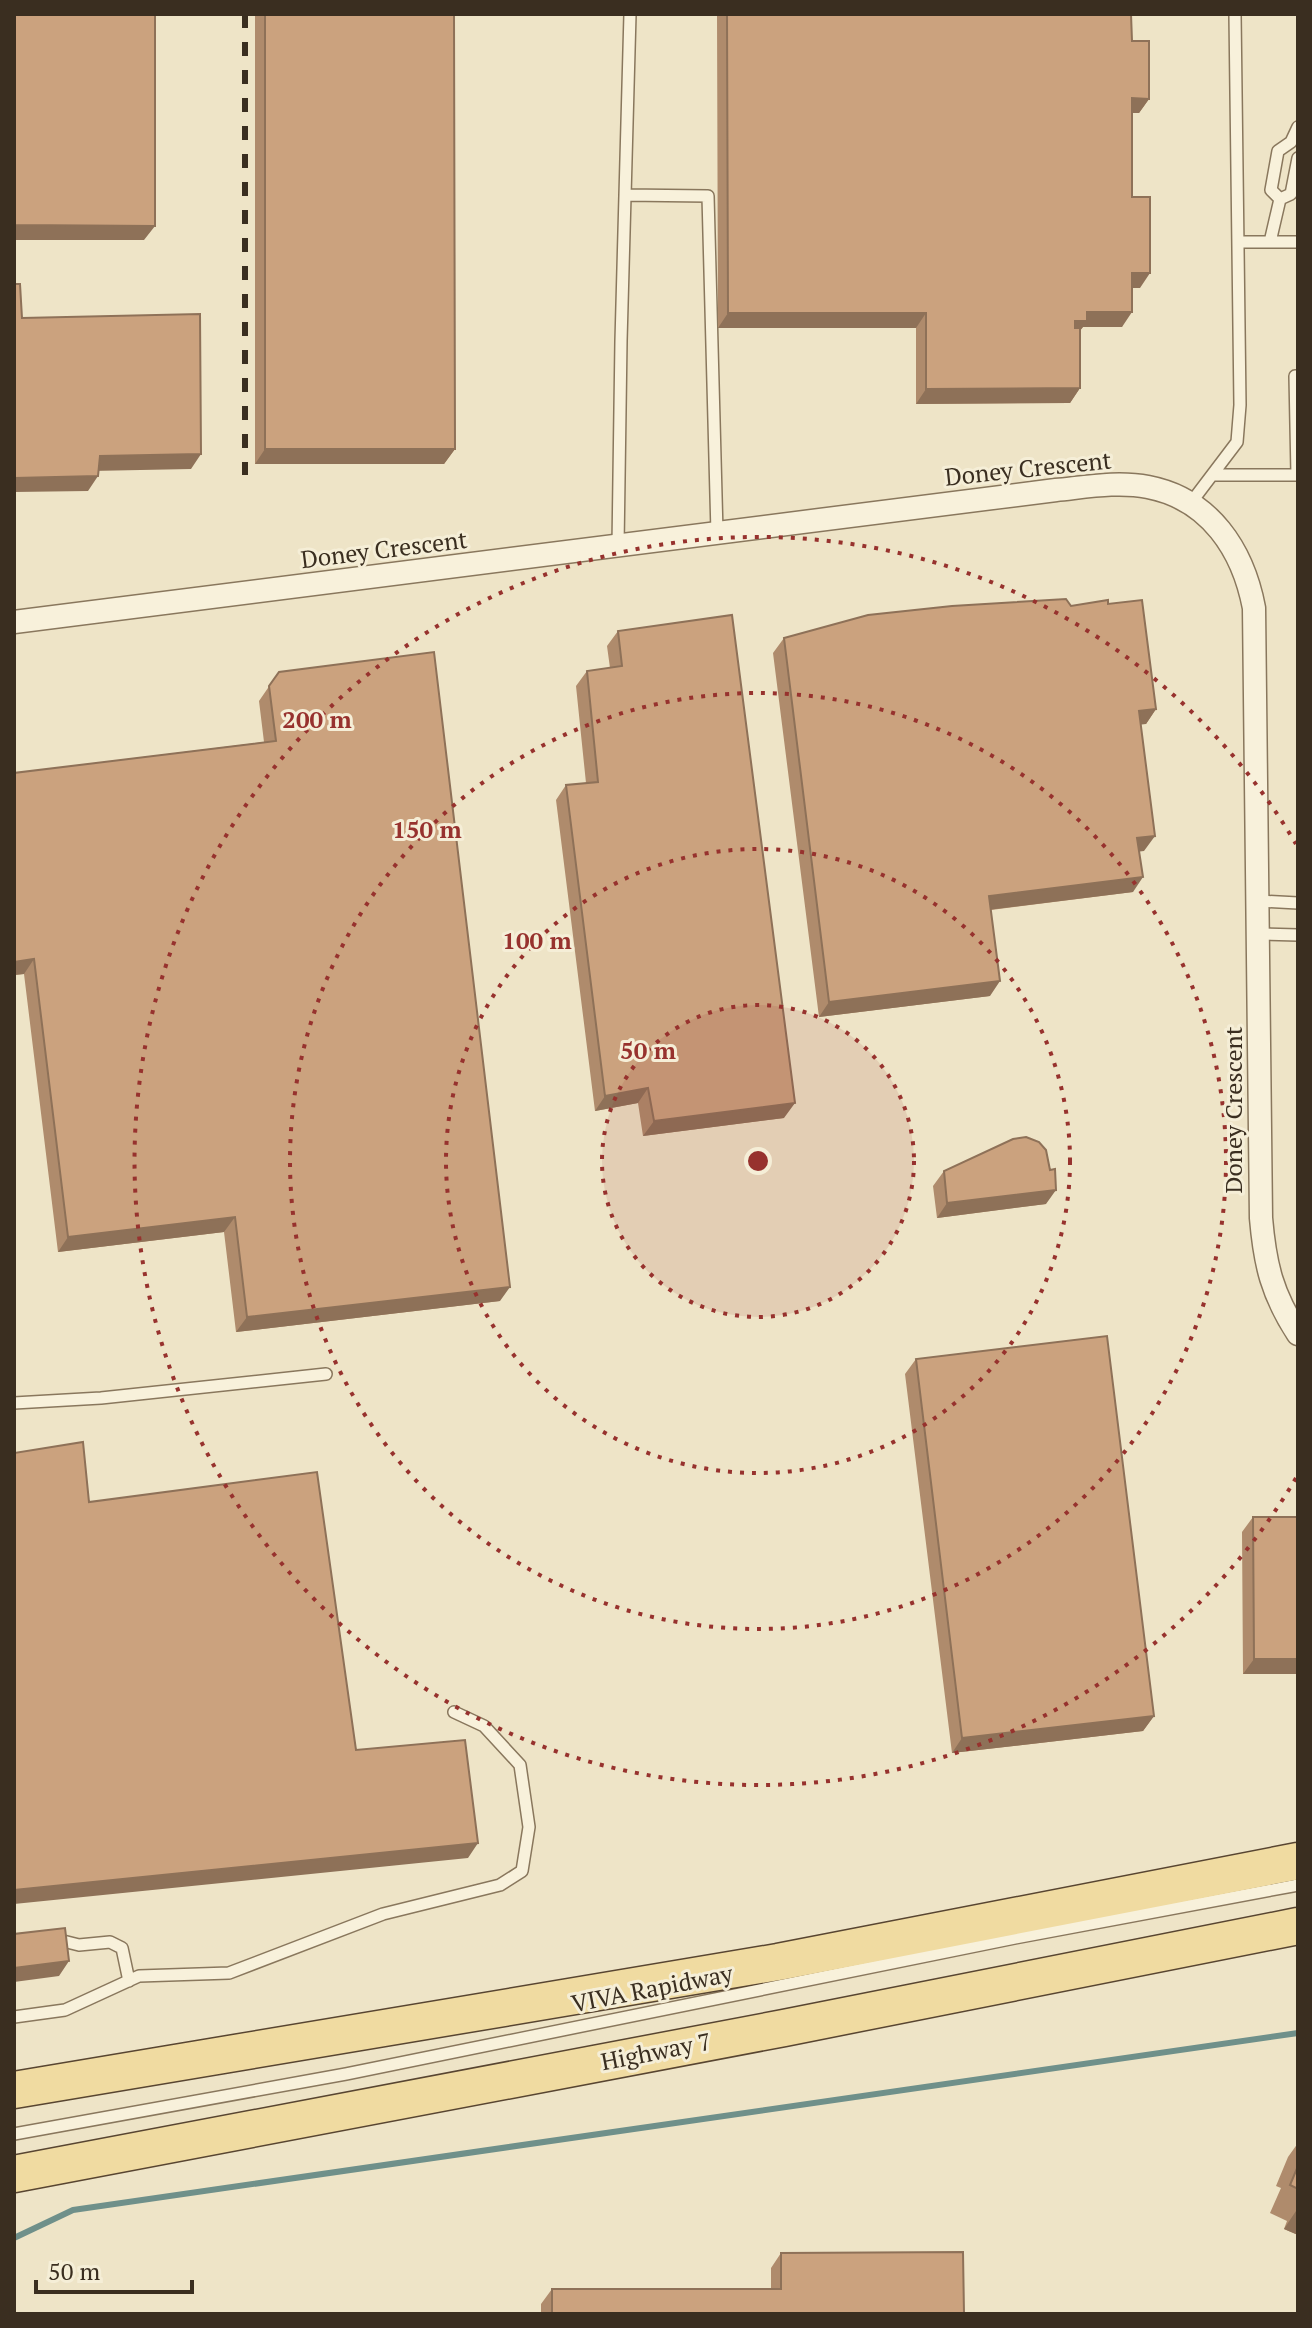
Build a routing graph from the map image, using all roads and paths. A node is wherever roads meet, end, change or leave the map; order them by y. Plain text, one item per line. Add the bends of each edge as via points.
1 (630, 14) edge
2 (1235, 14) edge
3 (1298, 127) edge
4 (1291, 142) junction
5 (1298, 156) edge
6 (625, 195) junction
7 (1280, 199) junction
8 (1238, 242) junction
9 (1270, 242) junction
10 (1298, 242) edge
11 (1298, 376) edge
12 (1213, 475) junction
13 (1297, 475) edge
14 (1190, 504) junction
15 (717, 533) junction
16 (618, 546) junction
17 (14, 622) edge
18 (1259, 901) junction
19 (1298, 903) edge
20 (1258, 934) junction
21 (1298, 935) edge
22 (1298, 1334) edge
23 (326, 1374) dead end
24 (14, 1403) edge
25 (454, 1712) dead end
26 (1298, 1861) edge
27 (1298, 1885) edge
28 (1298, 1926) edge
29 (42, 1940) edge
30 (129, 1981) junction
31 (14, 2017) edge
32 (14, 2090) edge
33 (14, 2134) edge
34 (14, 2174) edge

1 - 6 lane
2 - 8 lane
3 - 4 lane
4 - 5 lane
4 - 7 lane via 1278,151 1274,171 1271,190
5 - 7 lane via 1291,194
6 - 15 lane via 708,196
6 - 16 lane
7 - 9 lane
8 - 9 lane
8 - 12 lane via 1237,442
9 - 10 lane
11 - 13 lane
12 - 13 lane
12 - 14 lane
14 - 15 street, Doney Crescent via 1146,487 1102,485
14 - 18 street, Doney Crescent via 1232,544 1254,608
15 - 16 street, Doney Crescent
16 - 17 street, Doney Crescent
18 - 19 lane
18 - 20 street, Doney Crescent
20 - 21 lane
20 - 22 street, Doney Crescent via 1263,1246 1268,1273
23 - 24 lane
25 - 30 lane via 484,1726 520,1765 529,1827 522,1871 500,1885 383,1914 229,1973 139,1976
26 - 32 main road via 778,1962
27 - 33 lane, VIVA Rapidway via 346,2074
28 - 34 main road, Highway 7
29 - 30 lane via 110,1942 122,1948
30 - 31 lane via 65,2010

